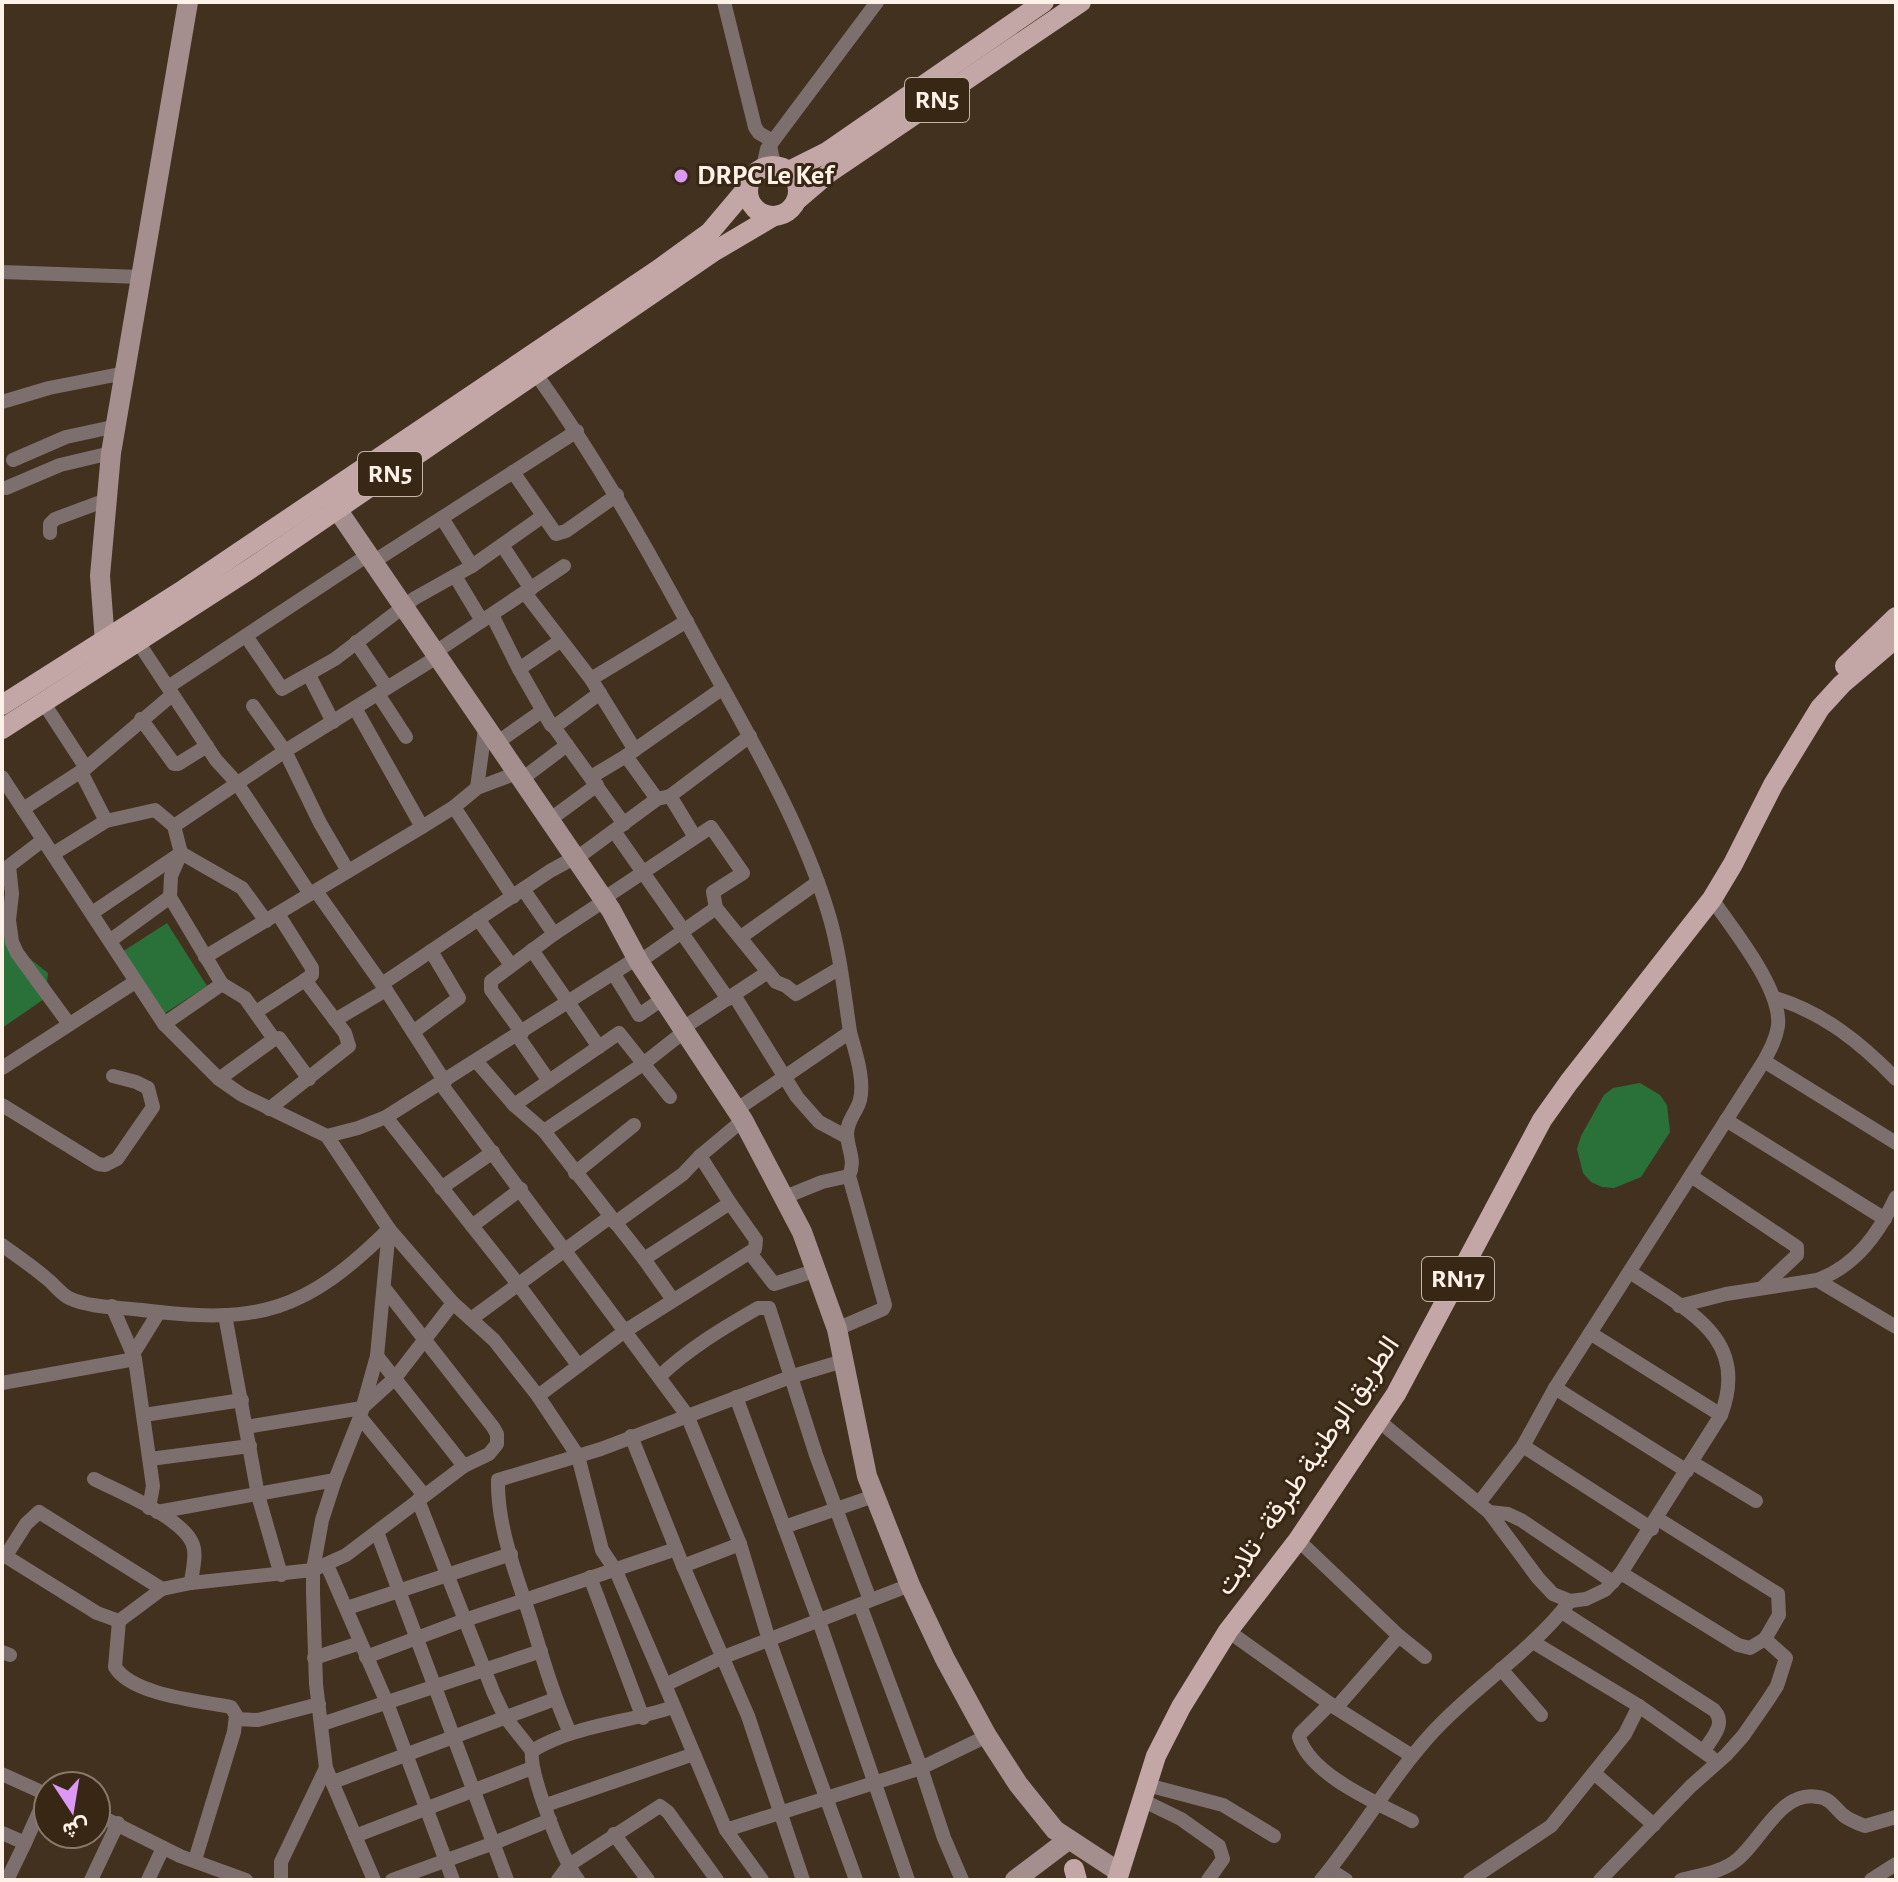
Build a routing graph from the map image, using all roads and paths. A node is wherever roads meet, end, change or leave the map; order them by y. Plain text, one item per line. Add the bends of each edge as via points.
1 (188, 2) edge
2 (724, 2) edge
3 (877, 2) edge
4 (1044, 2) edge
5 (1081, 2) edge
6 (774, 158) junction
7 (748, 187) junction
8 (796, 201) junction
9 (774, 216) junction
10 (2, 272) edge
11 (141, 277) junction
12 (125, 373) junction
13 (536, 374) junction
14 (2, 402) edge
15 (117, 426) junction
16 (577, 431) junction
17 (111, 453) junction
18 (13, 460) dead end
19 (513, 472) junction
20 (6, 488) dead end
21 (617, 495) junction
22 (106, 500) junction
23 (331, 502) junction
24 (543, 516) junction
25 (442, 518) junction
26 (50, 533) dead end
27 (502, 545) junction
28 (371, 559) junction
29 (472, 566) junction
30 (564, 566) dead end
31 (455, 576) junction
32 (528, 591) junction
33 (403, 607) junction
34 (1896, 617) edge
35 (487, 618) junction
36 (687, 621) junction
37 (133, 634) junction
38 (246, 636) junction
39 (1896, 638) edge
40 (104, 640) junction
41 (560, 641) junction
42 (356, 642) junction
43 (436, 655) junction
44 (107, 662) junction
45 (519, 669) junction
46 (309, 675) junction
47 (591, 679) junction
48 (723, 688) junction
49 (170, 691) junction
50 (382, 691) junction
51 (600, 693) junction
52 (1830, 694) junction
53 (43, 702) junction
54 (2, 705) edge
55 (253, 706) dead end
56 (355, 708) junction
57 (542, 711) junction
58 (141, 719) junction
59 (333, 722) junction
60 (554, 727) junction
61 (2, 729) edge
62 (490, 736) junction
63 (750, 736) junction
64 (406, 737) dead end
65 (567, 745) junction
66 (207, 746) junction
67 (285, 751) junction
68 (631, 753) junction
69 (83, 770) junction
70 (519, 776) junction
71 (2, 777) edge
72 (594, 781) junction
73 (237, 783) junction
74 (477, 788) junction
75 (664, 797) junction
76 (454, 807) junction
77 (23, 809) junction
78 (106, 821) junction
79 (548, 821) junction
80 (174, 826) junction
81 (422, 827) junction
82 (619, 828) junction
83 (695, 837) junction
84 (43, 840) junction
85 (181, 853) junction
86 (53, 854) junction
87 (574, 858) junction
88 (348, 871) junction
89 (643, 873) junction
90 (818, 882) junction
91 (313, 893) junction
92 (518, 893) junction
93 (170, 897) junction
94 (1712, 899) junction
95 (604, 900) junction
96 (716, 908) junction
97 (92, 913) junction
98 (272, 917) junction
99 (478, 919) junction
100 (683, 932) junction
101 (554, 934) junction
102 (741, 937) junction
103 (111, 940) junction
104 (532, 950) junction
105 (431, 951) junction
106 (205, 957) junction
107 (638, 960) junction
108 (511, 965) junction
109 (840, 968) junction
110 (768, 972) junction
111 (614, 974) junction
112 (305, 980) junction
113 (135, 982) junction
114 (222, 984) junction
115 (384, 987) junction
116 (731, 997) junction
117 (664, 998) junction
118 (1775, 998) junction
119 (570, 1002) junction
120 (256, 1012) junction
121 (335, 1020) junction
122 (69, 1024) junction
123 (164, 1024) junction
124 (684, 1030) junction
125 (413, 1032) junction
126 (850, 1032) junction
127 (520, 1034) junction
128 (274, 1039) junction
129 (599, 1047) junction
130 (1764, 1061) junction
131 (477, 1062) junction
132 (643, 1064) junction
133 (2, 1068) edge
134 (113, 1076) dead end
135 (786, 1078) junction
136 (219, 1079) junction
137 (309, 1079) junction
138 (1896, 1079) edge
139 (549, 1081) junction
140 (443, 1083) junction
141 (670, 1097) dead end
142 (2, 1105) edge
143 (514, 1105) junction
144 (269, 1109) junction
145 (740, 1115) junction
146 (386, 1117) junction
147 (1726, 1120) junction
148 (634, 1125) dead end
149 (544, 1131) junction
150 (327, 1136) junction
151 (847, 1137) junction
152 (1896, 1143) edge
153 (493, 1152) junction
154 (700, 1156) junction
155 (575, 1173) junction
156 (849, 1176) junction
157 (1691, 1176) junction
158 (441, 1188) junction
159 (521, 1189) junction
160 (785, 1197) junction
161 (1896, 1197) edge
162 (730, 1203) junction
163 (1885, 1219) junction
164 (613, 1220) junction
165 (472, 1226) junction
166 (389, 1229) junction
167 (2, 1245) edge
168 (566, 1249) junction
169 (750, 1253) junction
170 (644, 1259) junction
171 (814, 1271) junction
172 (1630, 1272) junction
173 (1817, 1280) junction
174 (518, 1284) junction
175 (1762, 1288) junction
176 (385, 1289) junction
177 (673, 1300) junction
178 (453, 1303) junction
179 (112, 1306) junction
180 (1679, 1306) junction
181 (159, 1312) junction
182 (225, 1315) junction
183 (471, 1319) junction
184 (1896, 1327) edge
185 (837, 1329) junction
186 (625, 1331) junction
187 (1590, 1333) junction
188 (424, 1340) junction
189 (377, 1356) junction
190 (134, 1357) junction
191 (843, 1361) junction
192 (578, 1365) junction
193 (793, 1376) junction
194 (659, 1377) junction
195 (395, 1378) junction
196 (2, 1383) edge
197 (1555, 1388) junction
198 (538, 1396) junction
199 (736, 1397) junction
200 (242, 1400) junction
201 (361, 1413) junction
202 (144, 1415) junction
203 (687, 1415) junction
204 (1721, 1415) junction
205 (1379, 1421) junction
206 (246, 1427) junction
207 (631, 1436) junction
208 (250, 1446) junction
209 (1523, 1446) junction
210 (489, 1454) junction
211 (578, 1456) junction
212 (150, 1459) junction
213 (464, 1466) junction
214 (1690, 1467) junction
215 (94, 1479) dead end
216 (335, 1480) junction
217 (498, 1480) junction
218 (258, 1495) junction
219 (874, 1496) junction
220 (421, 1498) junction
221 (1756, 1501) dead end
222 (1484, 1508) junction
223 (153, 1510) junction
224 (837, 1510) junction
225 (1655, 1524) junction
226 (784, 1527) junction
227 (377, 1532) junction
228 (1298, 1540) junction
229 (740, 1544) junction
230 (676, 1549) junction
231 (511, 1554) junction
232 (4, 1556) edge
233 (683, 1566) junction
234 (320, 1568) junction
235 (616, 1571) junction
236 (447, 1573) junction
237 (281, 1575) junction
238 (590, 1577) junction
239 (1617, 1578) junction
240 (191, 1583) junction
241 (910, 1585) junction
242 (162, 1589) junction
243 (397, 1590) junction
244 (525, 1600) junction
245 (865, 1603) junction
246 (1566, 1607) junction
247 (347, 1608) junction
248 (465, 1620) junction
249 (119, 1621) junction
250 (819, 1621) junction
251 (1228, 1631) junction
252 (1399, 1636) junction
253 (417, 1639) junction
254 (1765, 1639) junction
255 (769, 1640) junction
256 (1533, 1642) junction
257 (363, 1650) junction
258 (541, 1651) junction
259 (1425, 1657) dead end
260 (314, 1658) junction
261 (721, 1658) junction
262 (484, 1668) junction
263 (1501, 1669) junction
264 (665, 1685) junction
265 (433, 1687) junction
266 (555, 1699) junction
267 (387, 1703) junction
268 (319, 1704) junction
269 (1333, 1706) junction
270 (1639, 1706) junction
271 (673, 1707) junction
272 (1541, 1715) dead end
273 (505, 1717) junction
274 (643, 1718) junction
275 (236, 1719) junction
276 (322, 1724) junction
277 (570, 1733) junction
278 (987, 1736) junction
279 (453, 1739) junction
280 (532, 1751) junction
281 (1704, 1751) junction
282 (694, 1754) junction
283 (406, 1756) junction
284 (1412, 1756) junction
285 (1717, 1763) junction
286 (326, 1768) junction
287 (532, 1768) junction
288 (921, 1768) junction
289 (1594, 1773) junction
290 (2, 1774) edge
291 (333, 1782) junction
292 (876, 1782) junction
293 (32, 1787) edge
294 (473, 1791) junction
295 (1145, 1792) junction
296 (827, 1799) junction
297 (1379, 1803) junction
298 (546, 1805) junction
299 (427, 1807) junction
300 (781, 1812) junction
301 (1896, 1817) edge
302 (550, 1820) junction
303 (112, 1821) edge
304 (1412, 1821) dead end
305 (118, 1823) junction
306 (1654, 1825) junction
307 (32, 1828) edge
308 (726, 1830) junction
309 (2, 1833) edge
310 (614, 1834) junction
311 (355, 1836) junction
312 (1274, 1836) dead end
313 (1061, 1839) junction
314 (25, 1843) junction
315 (494, 1843) junction
316 (163, 1848) junction
317 (445, 1859) junction
318 (195, 1860) junction
319 (1896, 1864) edge
320 (569, 1865) junction
321 (208, 1874) edge
322 (1325, 1875) edge
323 (1079, 1876) edge
324 (1123, 1877) edge
325 (7, 1880) edge
326 (91, 1880) edge
327 (148, 1880) edge
328 (246, 1880) edge
329 (281, 1880) edge
330 (374, 1880) edge
331 (392, 1880) edge
332 (453, 1880) edge
333 (507, 1880) edge
334 (558, 1880) edge
335 (578, 1880) edge
336 (648, 1880) edge
337 (717, 1880) edge
338 (762, 1880) edge
339 (803, 1880) edge
340 (856, 1880) edge
341 (908, 1880) edge
342 (962, 1880) edge
343 (1015, 1880) edge
344 (1208, 1880) edge
345 (1346, 1880) edge
346 (1470, 1880) edge
347 (1600, 1880) edge
348 (1683, 1880) edge
349 (1871, 1880) edge

1 - 11 street
2 - 6 street via 755,127
3 - 6 street
4 - 6 main road, RN5 via 827,152
5 - 8 main road, RN5 via 830,172
6 - 7 main road, RN5 via 751,177
6 - 8 main road via 797,185
7 - 9 main road via 754,208
7 - 23 main road, RN5 via 694,244
8 - 9 main road, RN5
9 - 13 main road, RN5
10 - 11 street
11 - 12 street
12 - 14 street
12 - 15 street
13 - 16 street
13 - 23 main road, RN5
15 - 17 street
15 - 18 street via 76,433
16 - 19 street
16 - 21 street
17 - 20 street via 60,465
17 - 22 street
19 - 24 street
19 - 25 street
21 - 24 street via 560,534
21 - 36 street
22 - 26 street via 55,519
22 - 40 street via 100,576
23 - 28 street
23 - 37 main road, RN5
24 - 27 street
25 - 28 street
25 - 29 street
27 - 29 street
27 - 32 street
28 - 33 street
28 - 38 street
29 - 31 street
30 - 32 street
31 - 33 street
31 - 35 street
32 - 35 street
32 - 41 street
33 - 42 street
33 - 43 street
34 - 52 main road, الطريق الوطنية طبرقة - تلابت / RN17 via 1849,661
35 - 43 street
35 - 45 street
36 - 47 street
36 - 48 street
37 - 40 main road, RN5
37 - 44 main road, RN5
37 - 49 street
38 - 46 street via 282,689
38 - 49 street
39 - 52 main road, الطريق الوطنية طبرقة - تلابت / RN17
40 - 44 street
40 - 54 main road, RN5
41 - 45 street
41 - 47 street
42 - 46 street
42 - 50 street
43 - 50 street
43 - 62 street
44 - 53 main road, RN5
45 - 57 street
46 - 59 street
47 - 51 street
48 - 63 street
48 - 68 street
49 - 58 street
49 - 66 street
50 - 56 street
50 - 64 street
51 - 60 street
51 - 68 street
52 - 94 main road, الطريق الوطنية طبرقة - تلابت / RN17 via 1791,753
53 - 61 main road, RN5
53 - 69 street
55 - 67 street
56 - 59 street
56 - 81 street
57 - 60 street
57 - 62 street
58 - 66 street via 174,764
58 - 69 street
59 - 67 street
60 - 65 street
62 - 70 street
62 - 74 street
63 - 75 street
63 - 90 street
65 - 70 street
65 - 72 street
66 - 73 street
67 - 73 street
67 - 88 street
68 - 72 street
68 - 75 street
69 - 77 street
69 - 78 street
70 - 74 street
70 - 79 street
71 - 77 street
72 - 79 street
72 - 82 street
73 - 80 street
73 - 91 street
74 - 76 street
75 - 82 street
75 - 83 street
76 - 81 street
76 - 92 street
77 - 84 street
78 - 80 street via 155,810
78 - 86 street
79 - 87 street
80 - 85 street
81 - 88 street
82 - 87 street
82 - 89 street
83 - 89 street
83 - 96 street via 711,827 743,873 713,892
84 - 86 street
84 - 122 street via 9,866 9,931 17,953
85 - 93 street via 171,876
85 - 97 street
85 - 98 street via 242,888
86 - 97 street
87 - 92 street
87 - 95 street
88 - 91 street
89 - 95 street
89 - 100 street
90 - 102 street
90 - 109 street
91 - 98 street
91 - 115 street
92 - 99 street
92 - 101 street
93 - 103 street
93 - 106 street
94 - 118 street
94 - 205 main road, الطريق الوطنية طبرقة - تلابت / RN17 via 1542,1120
95 - 101 street
95 - 107 street
96 - 100 street
96 - 102 street
97 - 103 street
98 - 106 street
98 - 112 street via 312,968
99 - 105 street
99 - 108 street
100 - 107 street
100 - 116 street
101 - 104 street
102 - 110 street
103 - 113 street
104 - 108 street
104 - 119 street
105 - 115 street
105 - 125 street via 459,998
106 - 114 street
107 - 111 street
107 - 117 street
108 - 127 street via 490,988
109 - 110 street via 796,994
109 - 126 street
110 - 116 street
111 - 117 street via 639,1015
111 - 119 street
112 - 120 street
112 - 121 street
113 - 122 street
113 - 123 street
114 - 120 street via 241,994
114 - 123 street
115 - 121 street
115 - 125 street
116 - 124 street
116 - 135 street
117 - 124 street
118 - 130 street via 1778,1026
118 - 138 street via 1827,1020
119 - 127 street
119 - 129 street
120 - 128 street
121 - 137 street via 349,1046
122 - 133 street
123 - 136 street
124 - 132 street
124 - 145 street
125 - 140 street
126 - 135 street
126 - 151 street via 861,1095
127 - 131 street
127 - 139 street
128 - 136 street
128 - 137 street via 281,1039
129 - 132 street via 619,1033
129 - 139 street
130 - 147 street
130 - 152 street
131 - 140 street
131 - 143 street
132 - 141 street
132 - 149 street
134 - 142 street via 148,1088 153,1107 117,1159 105,1165
135 - 145 street
135 - 151 street via 819,1122
136 - 144 street
137 - 144 street
139 - 143 street
140 - 146 street
140 - 153 street
143 - 149 street
144 - 150 street
145 - 154 street
145 - 160 street
146 - 150 street
146 - 158 street
147 - 157 street
147 - 163 street
148 - 155 street
149 - 155 street
150 - 166 street
151 - 156 street via 854,1164
153 - 158 street
153 - 159 street
154 - 162 street
154 - 164 street via 683,1174
155 - 164 street
156 - 160 street
156 - 185 street via 885,1305
157 - 172 street
157 - 175 street via 1797,1247 1791,1263
158 - 165 street
159 - 165 street
159 - 168 street
160 - 171 street
161 - 163 street
162 - 169 street via 756,1240
162 - 170 street
163 - 173 street via 1849,1262
164 - 168 street
164 - 170 street
165 - 174 street
166 - 176 street
166 - 178 street
166 - 182 street via 341,1273 292,1303
167 - 179 street via 69,1297
168 - 174 street
168 - 186 street
169 - 171 street via 773,1284
169 - 177 street
170 - 177 street
171 - 185 street
172 - 180 street
172 - 187 street
173 - 175 street
173 - 184 street
174 - 183 street
174 - 192 street
175 - 180 street
176 - 188 street
176 - 189 street
177 - 186 street
178 - 183 street
178 - 188 street
179 - 181 street
179 - 190 street
180 - 204 street via 1709,1327 1726,1358 1728,1398
181 - 182 street
181 - 190 street
182 - 200 street
183 - 198 street
185 - 191 street
186 - 192 street
186 - 194 street
187 - 197 street
187 - 204 street
188 - 195 street
188 - 210 street via 497,1434
189 - 195 street
189 - 201 street
190 - 196 street
190 - 202 street
191 - 193 street
191 - 219 street
192 - 198 street
193 - 194 street via 766,1306 701,1343
193 - 199 street
193 - 224 street
194 - 203 street
195 - 201 street
195 - 213 street
197 - 209 street
197 - 214 street
198 - 211 street
199 - 203 street
199 - 226 street
200 - 202 street
200 - 206 street
201 - 206 street
201 - 216 street
201 - 220 street
202 - 212 street
203 - 207 street
203 - 229 street
204 - 214 street
205 - 222 street
205 - 228 main road, الطريق الوطنية طبرقة - تلابت / RN17
206 - 208 street
207 - 211 street
207 - 230 street
208 - 212 street
208 - 218 street
209 - 222 street
209 - 225 street
210 - 213 street
210 - 217 street
211 - 217 street
211 - 235 street via 602,1550
212 - 223 street
213 - 220 street
214 - 221 street
214 - 225 street
215 - 223 street
216 - 218 street
216 - 234 street via 322,1520
217 - 231 street
218 - 223 street
218 - 237 street
219 - 224 street
219 - 241 street
220 - 227 street
220 - 236 street
222 - 239 street via 1521,1520
222 - 246 street
223 - 240 street via 184,1530 192,1542
224 - 226 street
224 - 245 street
225 - 239 street
225 - 254 street via 1778,1594 1779,1615
226 - 250 street
227 - 234 street
227 - 243 street
228 - 251 main road, الطريق الوطنية طبرقة - تلابت / RN17
228 - 252 street
229 - 233 street
229 - 255 street
230 - 233 street
230 - 235 street
231 - 236 street
231 - 244 street
232 - 242 street via 39,1512
232 - 249 street
233 - 261 street
234 - 237 street
234 - 247 street
234 - 260 street
235 - 238 street
235 - 264 street
236 - 243 street
236 - 248 street
237 - 240 street
238 - 244 street
238 - 274 street
239 - 246 street via 1605,1590
239 - 254 street via 1738,1645 1750,1648
240 - 242 street
241 - 245 street
241 - 278 street
242 - 249 street
243 - 247 street
243 - 253 street
244 - 248 street
244 - 258 street
245 - 250 street
245 - 288 street
246 - 256 street
246 - 281 street via 1714,1710 1720,1724
247 - 257 street
248 - 253 street
248 - 262 street
249 - 275 street via 115,1667 128,1681 231,1707
250 - 255 street
250 - 292 street
251 - 269 street
251 - 295 main road, الطريق الوطنية طبرقة - تلابت / RN17 via 1181,1707
252 - 259 street
252 - 269 street
253 - 257 street
253 - 265 street
254 - 285 street via 1786,1658 1783,1671 1743,1736
255 - 261 street
255 - 296 street
256 - 263 street
256 - 270 street
257 - 260 street
257 - 267 street
258 - 262 street
258 - 266 street
260 - 268 street
261 - 264 street
261 - 300 street via 748,1716
262 - 265 street
262 - 273 street
263 - 272 street
263 - 284 street
264 - 271 street
265 - 267 street
265 - 279 street
266 - 273 street
266 - 277 street
267 - 276 street
267 - 283 street
268 - 275 street via 258,1720
268 - 276 street
269 - 284 street
269 - 297 street via 1301,1733 1300,1741 1333,1776
270 - 281 street
270 - 289 street
271 - 274 street
271 - 282 street
273 - 279 street
273 - 280 street
274 - 277 street
275 - 318 street
276 - 286 street
277 - 280 street
278 - 288 street
278 - 313 street
279 - 283 street
279 - 294 street
280 - 287 street
281 - 285 street
282 - 298 street
282 - 308 street
283 - 291 street
283 - 299 street
284 - 297 street
285 - 306 street
286 - 291 street
286 - 329 street via 281,1862
287 - 294 street
287 - 298 street
288 - 292 street
288 - 342 street
289 - 306 street
289 - 346 street via 1551,1826
290 - 293 street
291 - 311 street
292 - 296 street
292 - 341 street
294 - 299 street
294 - 315 street
295 - 312 street via 1223,1805
295 - 324 main road, الطريق الوطنية طبرقة - تلابت / RN17
295 - 344 street via 1219,1846 1223,1859
296 - 300 street
296 - 340 street
297 - 304 street
297 - 322 street
298 - 302 street
299 - 311 street
299 - 317 street
300 - 308 street
300 - 339 street
301 - 348 street via 1865,1826 1844,1816 1827,1799 1804,1797 1781,1809 1738,1859
302 - 315 street
302 - 320 street
303 - 305 street
305 - 316 street
305 - 326 street
306 - 347 street
307 - 314 street
308 - 338 street
309 - 314 street
310 - 320 street
310 - 336 street
310 - 337 street via 663,1807
311 - 330 street
313 - 323 street
313 - 324 street
313 - 343 street
314 - 325 street
315 - 317 street
315 - 333 street
316 - 318 street
316 - 327 street
317 - 331 street
317 - 332 street
318 - 321 street
319 - 349 street
320 - 334 street
320 - 335 street
321 - 328 street
322 - 345 street

